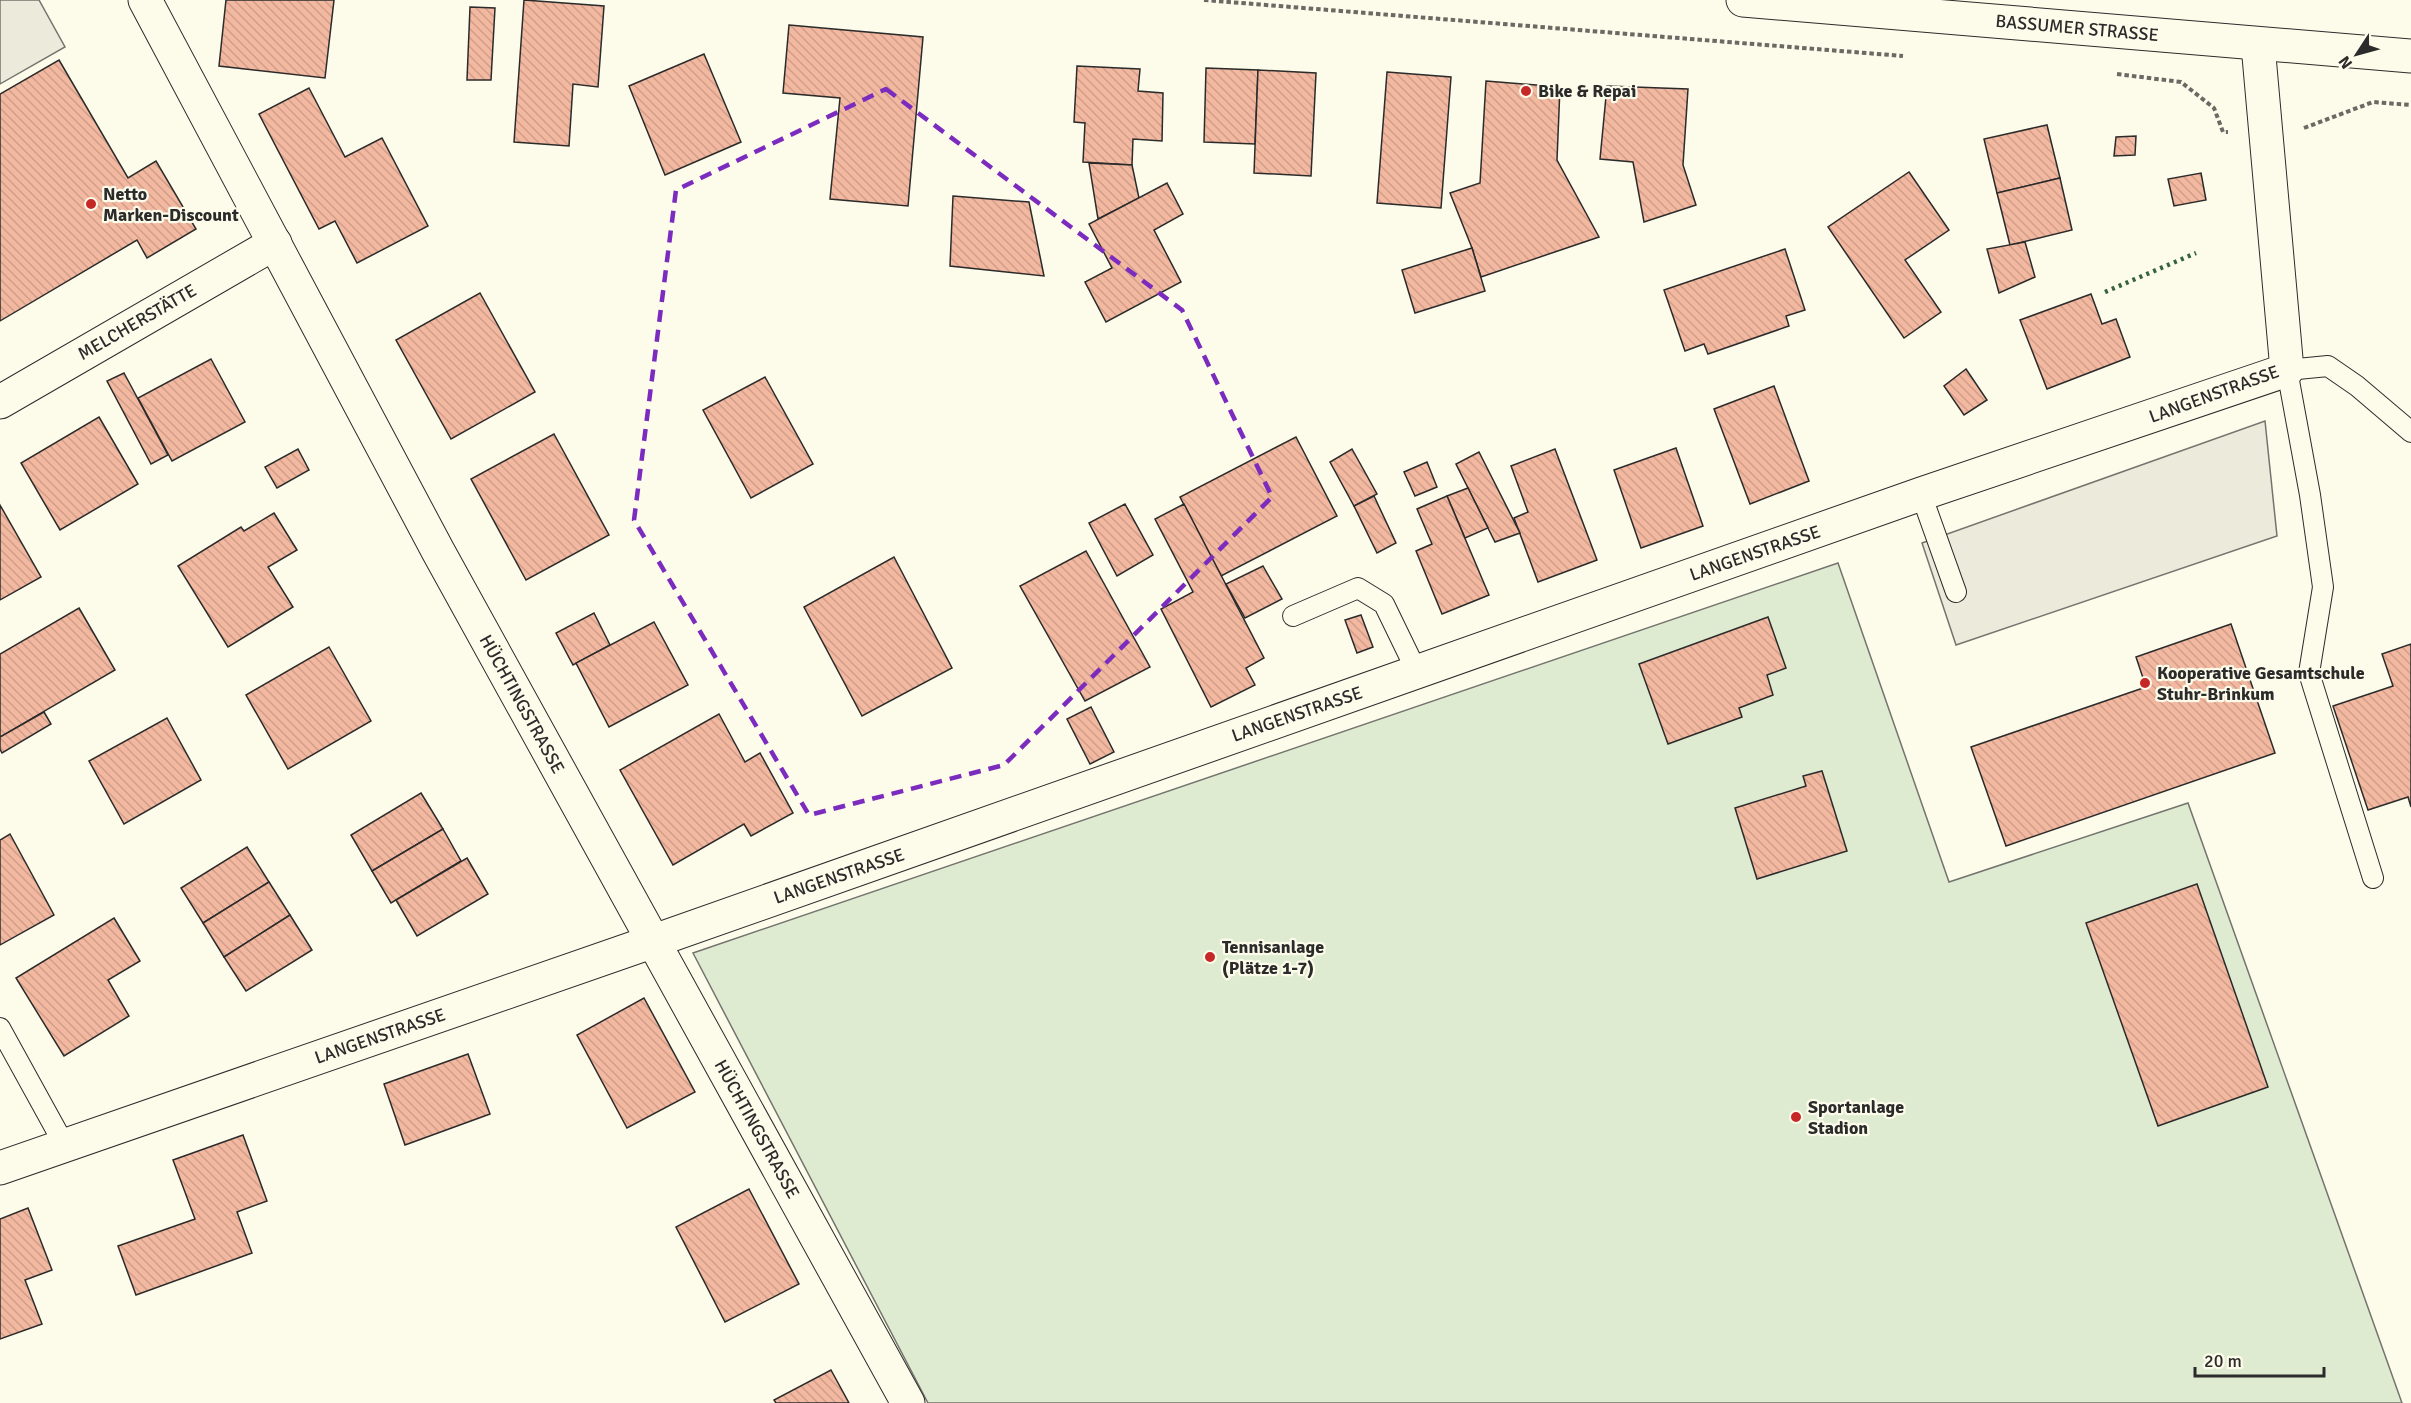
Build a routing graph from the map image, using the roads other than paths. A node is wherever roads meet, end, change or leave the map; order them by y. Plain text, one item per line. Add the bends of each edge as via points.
1 (145, 0) edge
2 (1743, 0) edge
3 (1955, 9) edge
4 (2258, 45) junction
5 (2411, 57) edge
6 (275, 243) junction
7 (2287, 370) junction
8 (0, 402) edge
9 (2411, 432) edge
10 (1921, 494) junction
11 (1956, 591) dead end
12 (1293, 616) dead end
13 (1417, 672) junction
14 (2373, 878) dead end
15 (654, 941) junction
16 (0, 1028) edge
17 (65, 1146) junction
18 (0, 1168) edge
19 (908, 1403) edge

1 - 6 street, HÜCHTINGSTRASSE
2 - 3 street, BASSUMER STRASSE
3 - 4 street, BASSUMER STRASSE
4 - 5 street, BASSUMER STRASSE
4 - 7 street, LANGENSTRASSE
6 - 8 street, MELCHERSTÄTTE
6 - 15 street, HÜCHTINGSTRASSE via 438,551
7 - 9 lane via 2328,366
7 - 10 street, LANGENSTRASSE
7 - 14 lane via 2323,587 2309,673
10 - 11 lane
10 - 13 street, LANGENSTRASSE
12 - 13 lane via 1358,588 1384,604
13 - 15 street, LANGENSTRASSE
15 - 17 street, LANGENSTRASSE
15 - 19 street, HÜCHTINGSTRASSE
16 - 17 lane
17 - 18 street, LANGENSTRASSE

